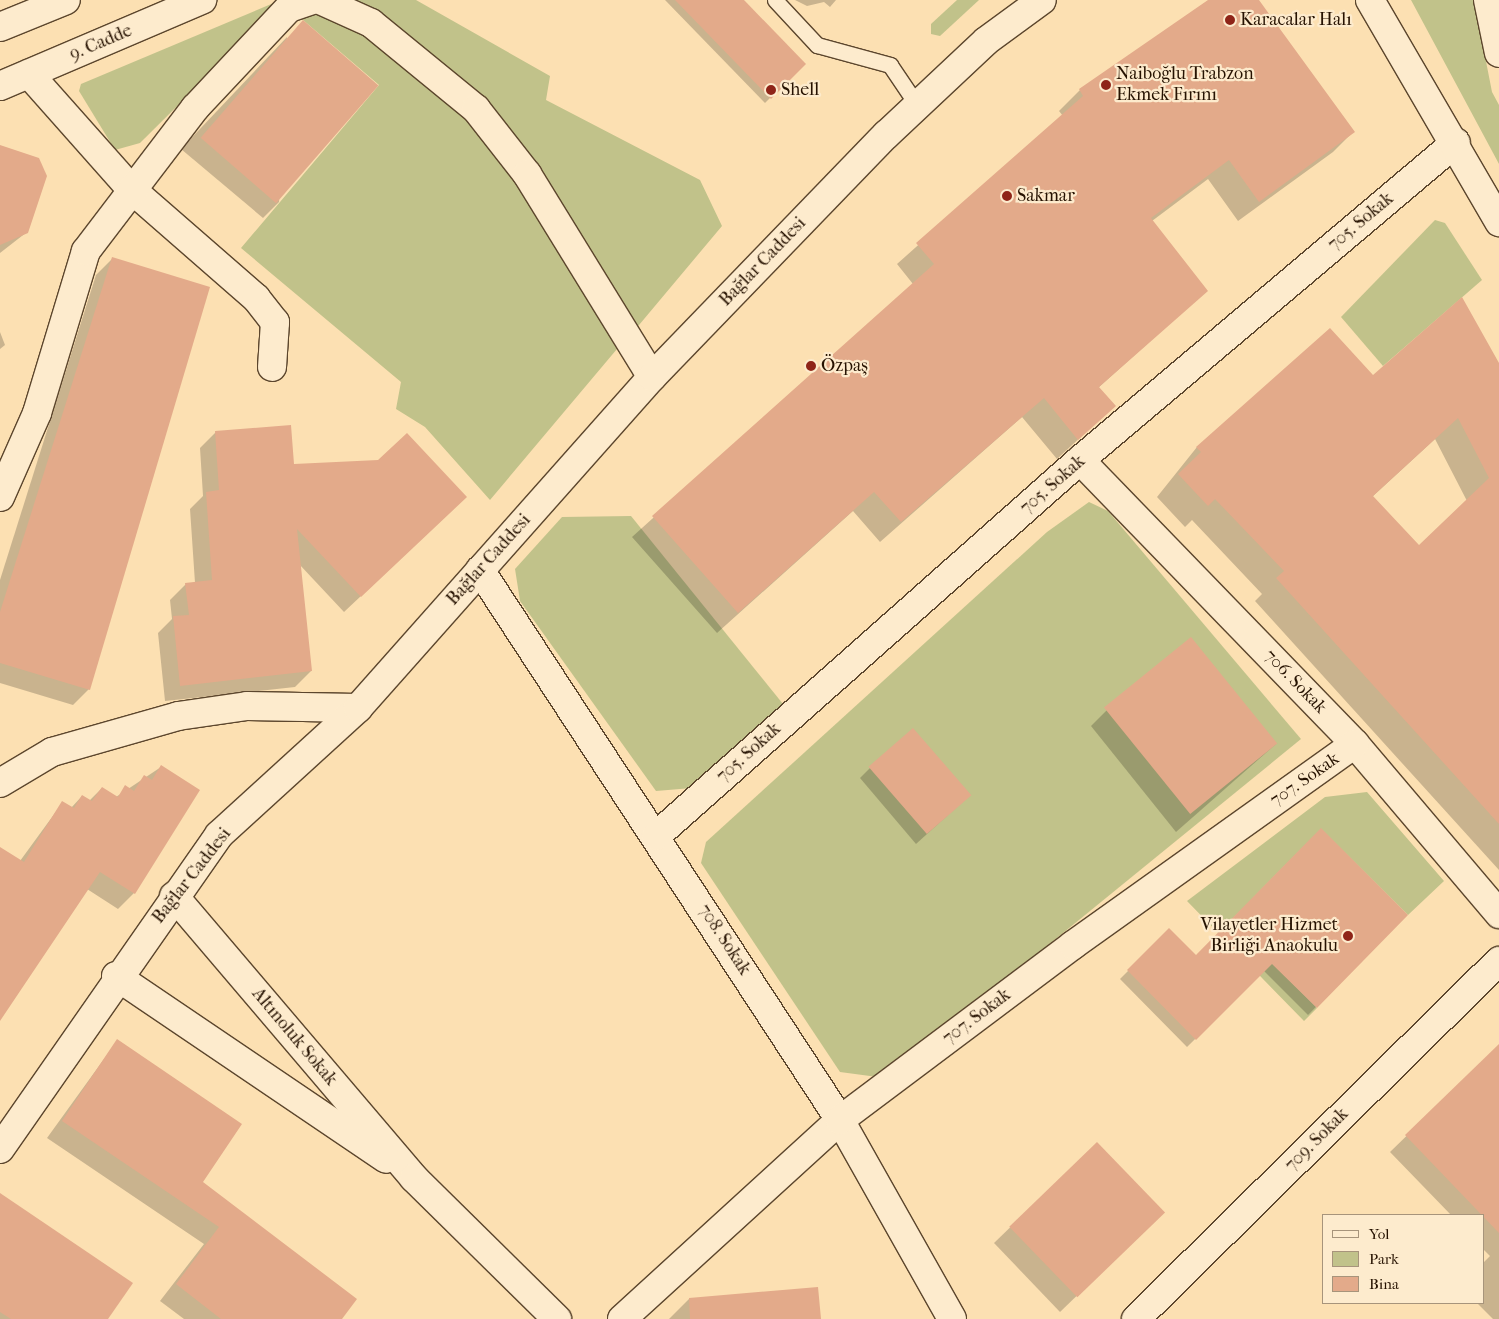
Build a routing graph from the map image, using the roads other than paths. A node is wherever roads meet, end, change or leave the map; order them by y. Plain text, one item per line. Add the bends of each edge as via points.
1 (66, 0) edge
2 (202, 0) edge
3 (312, 0) edge
4 (320, 0) edge
5 (775, 0) edge
6 (1370, 0) edge
7 (1488, 0) edge
8 (1034, 3) edge
9 (0, 27) edge
10 (1497, 39) edge
11 (29, 74) junction
12 (0, 86) edge
13 (917, 105) junction
14 (1456, 142) junction
15 (131, 189) junction
16 (1499, 222) edge
17 (272, 367) dead end
18 (652, 377) junction
19 (1080, 460) junction
20 (0, 497) edge
21 (480, 570) junction
22 (358, 708) junction
23 (1355, 744) junction
24 (0, 783) edge
25 (656, 836) junction
26 (174, 896) junction
27 (1499, 914) edge
28 (1499, 961) edge
29 (116, 976) junction
30 (840, 1120) junction
31 (0, 1149) edge
32 (414, 1178) junction
33 (557, 1319) edge
34 (622, 1319) edge
35 (952, 1319) edge
36 (1136, 1319) edge

1 - 9 street
2 - 11 street, 9. Cadde
3 - 15 street via 289,8 195,108
4 - 18 street via 370,23 476,109 527,174
5 - 13 lane via 817,45 890,65
6 - 14 street
7 - 10 street
8 - 13 street, Bağlar Caddesi
11 - 12 street, 9. Cadde
11 - 15 street
13 - 18 street, Bağlar Caddesi
14 - 16 street
14 - 19 street, 705. Sokak
15 - 17 street via 256,298 275,322
15 - 20 street via 86,251 37,413
18 - 21 street, Bağlar Caddesi
19 - 23 street, 706. Sokak
19 - 25 street, 705. Sokak
21 - 22 street, Bağlar Caddesi
21 - 25 street, 708. Sokak
22 - 24 street via 247,706 178,716 52,752
22 - 26 street, Bağlar Caddesi via 219,835
23 - 27 street, 706. Sokak
23 - 30 street, 707. Sokak via 1073,945
25 - 30 street, 708. Sokak
26 - 29 street, Bağlar Caddesi
26 - 32 street, Altınoluk Sokak
28 - 36 street, 709. Sokak
29 - 31 street, Bağlar Caddesi
29 - 32 street, Altınoluk Sokak
30 - 34 street, 707. Sokak
30 - 35 street, 708. Sokak
32 - 33 street, Altınoluk Sokak

